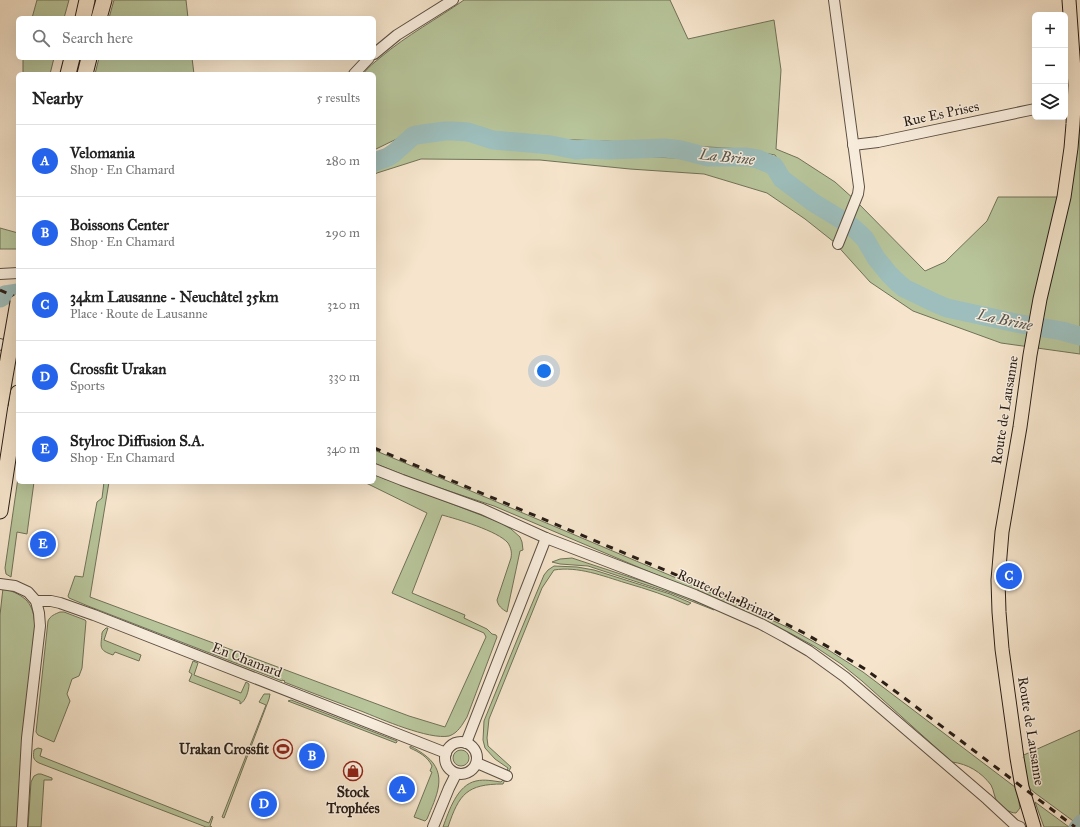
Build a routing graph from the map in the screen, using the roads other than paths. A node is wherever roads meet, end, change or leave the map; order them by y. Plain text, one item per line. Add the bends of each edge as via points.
1 (87, 0) edge
2 (104, 0) edge
3 (453, 0) edge
4 (834, 0) edge
5 (1069, 0) edge
6 (83, 16) edge
7 (100, 16) edge
8 (376, 52) edge
9 (72, 60) edge
10 (88, 60) edge
11 (367, 60) edge
12 (68, 72) edge
13 (86, 72) edge
14 (356, 72) edge
15 (1070, 104) edge
16 (1032, 110) edge
17 (853, 145) junction
18 (838, 244) dead end
19 (16, 273) edge
20 (0, 274) edge
21 (16, 313) edge
22 (0, 344) edge
23 (16, 351) edge
24 (0, 405) edge
25 (16, 406) edge
26 (376, 470) edge
27 (0, 511) edge
28 (546, 538) junction
29 (0, 584) edge
30 (36, 601) junction
31 (466, 743) junction
32 (446, 753) junction
33 (477, 763) junction
34 (456, 774) junction
35 (507, 776) dead end
36 (1032, 826) edge
37 (22, 827) edge
38 (433, 827) edge
39 (1020, 827) edge

1 - 6 highway
2 - 7 highway
3 - 8 street via 397,35
4 - 17 street
5 - 15 main road, Route de Lausanne via 1075,85
9 - 12 highway
10 - 13 highway
11 - 14 street
15 - 36 main road, Route de Lausanne via 1073,130 1069,169 1032,344 1002,532 998,580 1001,643 1017,761
16 - 17 street, Rue Es Prises
17 - 18 street via 859,187
19 - 20 street
21 - 24 highway, bridge
22 - 23 street
25 - 27 highway
26 - 28 street, Route de la Brinaz via 482,509
28 - 31 street
28 - 39 street, Route de la Brinaz via 713,603 761,624 809,651 845,677
29 - 30 street via 15,586 28,592
30 - 32 street, En Chamard via 66,605
30 - 37 street via 40,626 27,738
31 - 32 street via 451,745
31 - 33 street via 474,748
32 - 34 street via 448,768
33 - 34 street via 466,774
33 - 35 street
34 - 38 street

